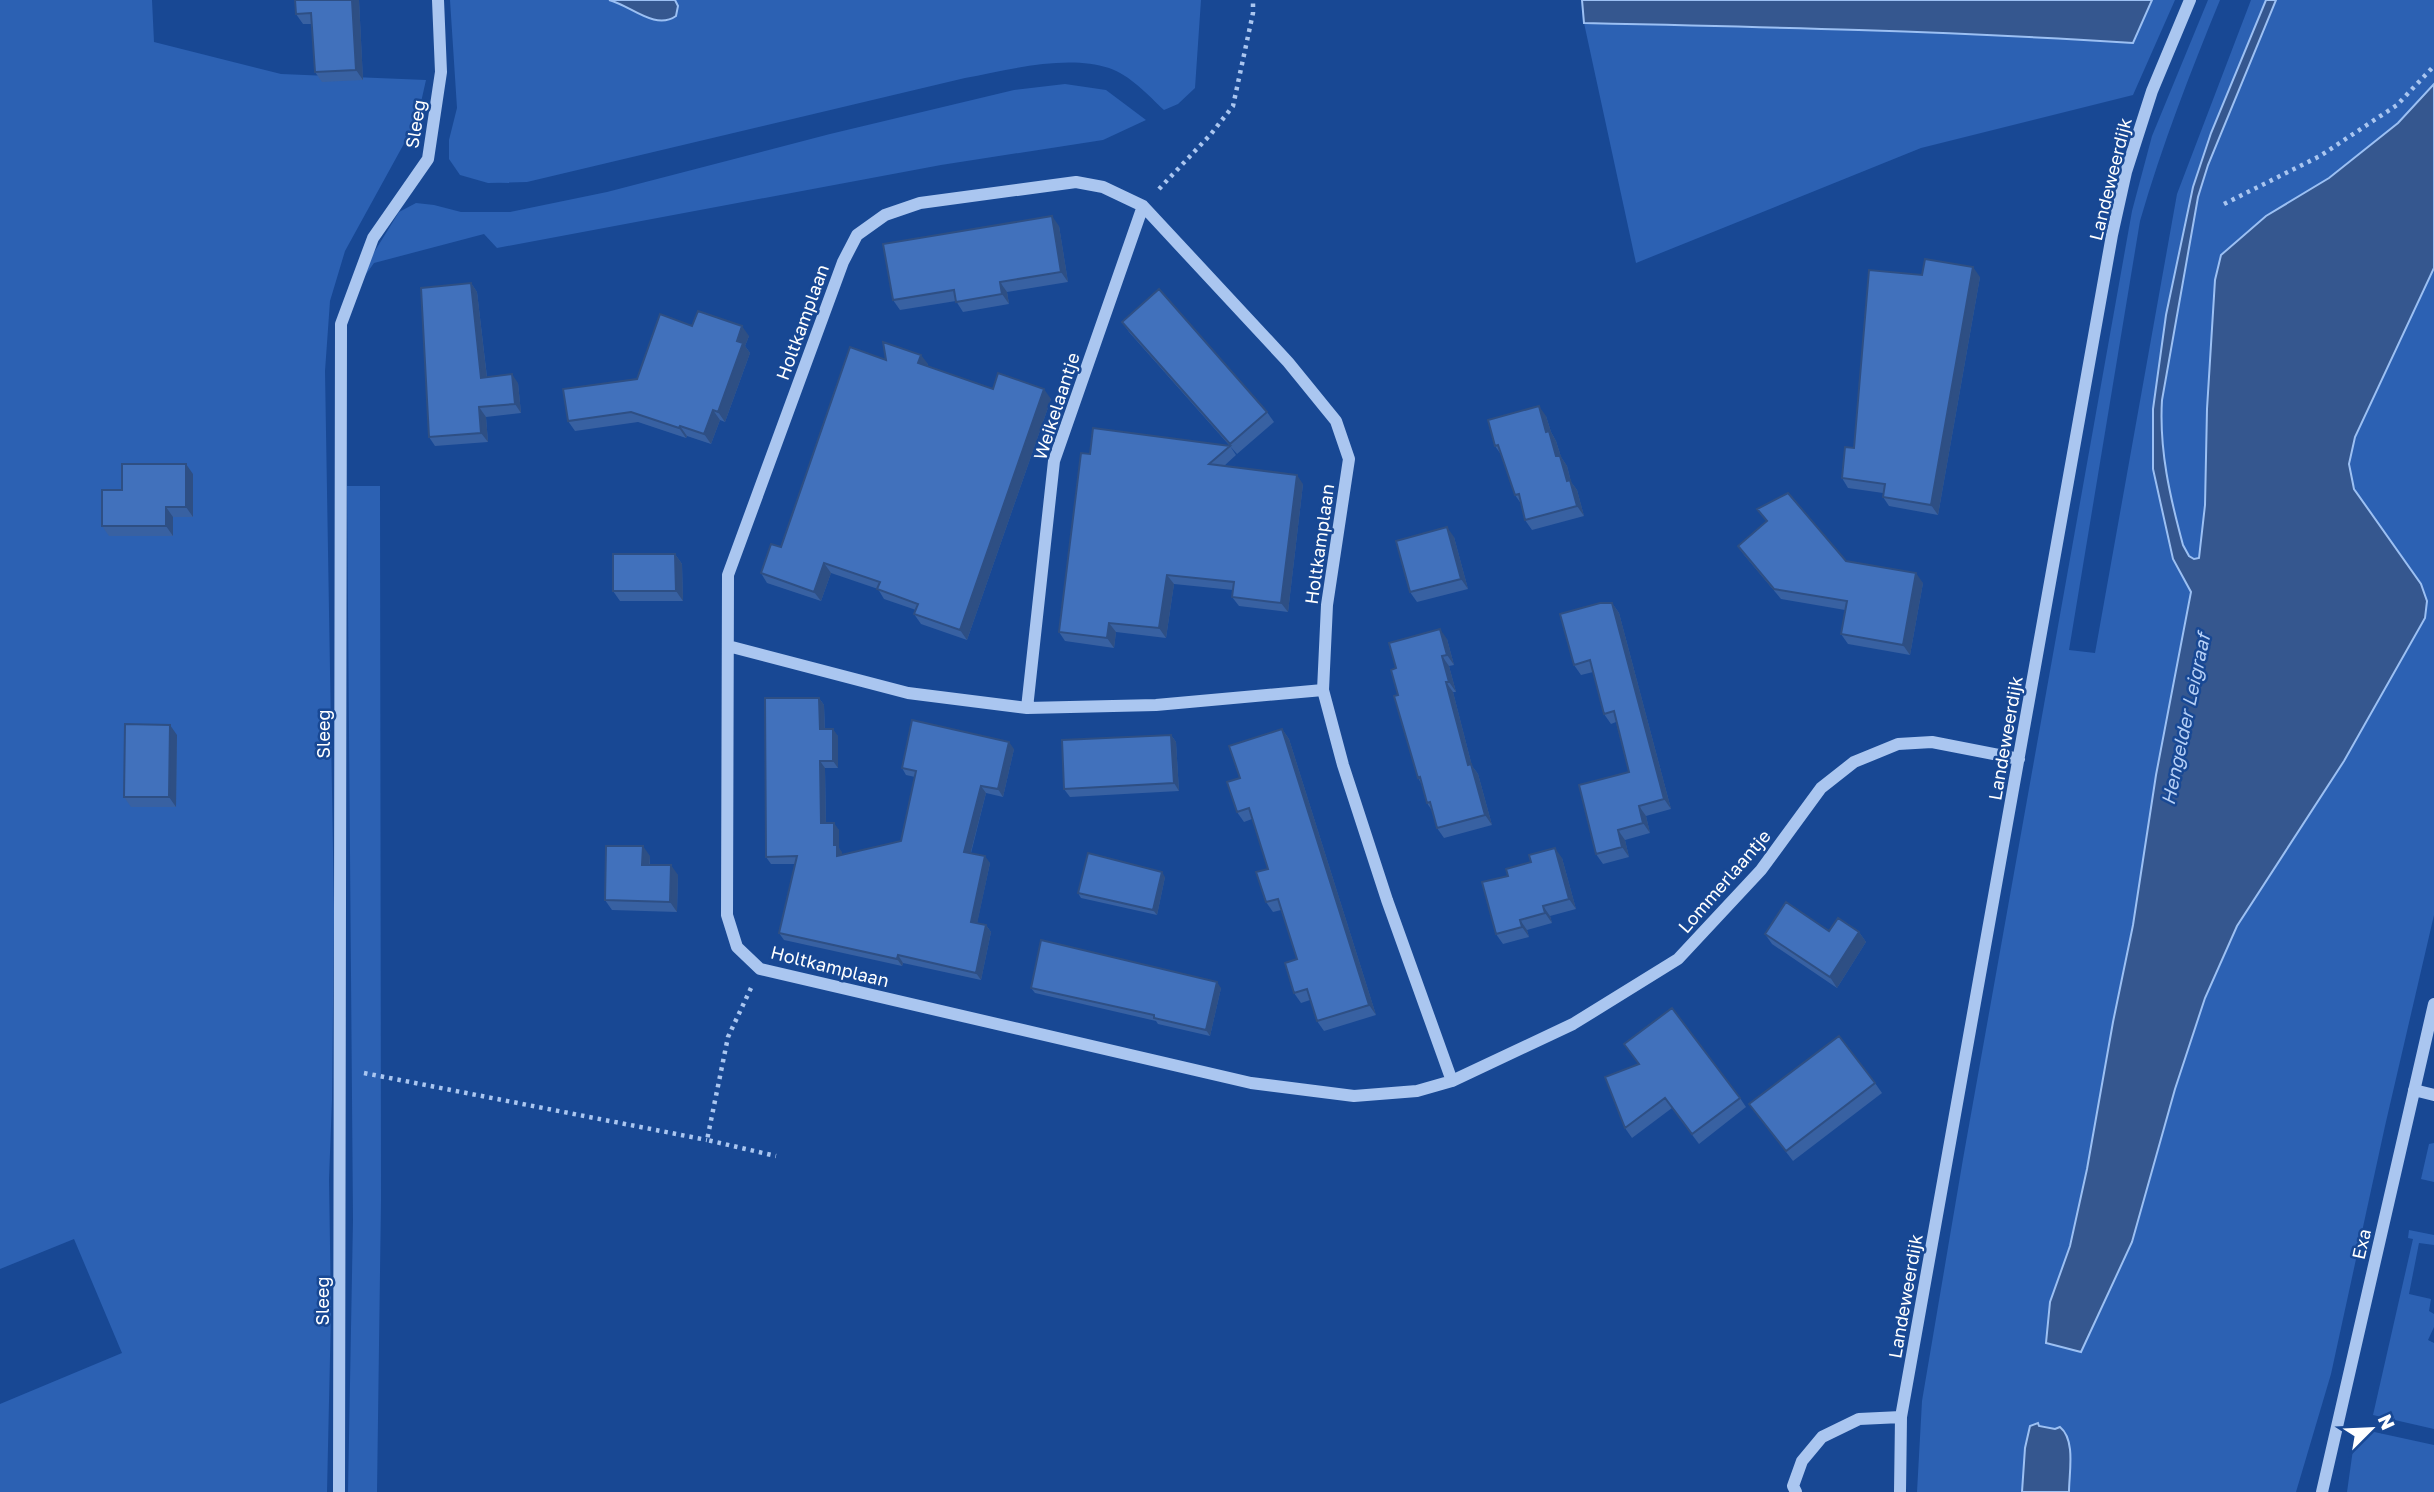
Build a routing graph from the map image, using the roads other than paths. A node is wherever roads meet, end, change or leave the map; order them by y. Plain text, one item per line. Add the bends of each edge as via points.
1 (438, 0) edge
2 (2190, 0) edge
3 (1143, 206) junction
4 (728, 646) junction
5 (1323, 690) junction
6 (1027, 708) junction
7 (2019, 759) junction
8 (2434, 1004) edge
9 (1452, 1081) junction
10 (2414, 1090) junction
11 (2434, 1094) edge
12 (1901, 1417) junction
13 (340, 1492) edge
14 (1796, 1492) edge
15 (1900, 1492) edge
16 (2322, 1492) edge

1 - 13 street, Sleeg via 441,72 428,159 373,238 341,324
2 - 7 street, Landeweerdijk via 2152,91 2126,172
3 - 4 street, Holtkamplaan via 1103,187 1076,182 920,203 885,215 857,235 819,325 728,575
3 - 5 street, Holtkamplaan via 1289,362 1336,421 1349,459 1327,605
3 - 6 street, Weikelaantje via 1054,461
4 - 6 street via 908,693
4 - 9 street, Holtkamplaan via 727,915 737,947 760,969 1251,1083 1354,1096 1417,1091
5 - 6 street via 1156,705
5 - 9 street, Holtkamplaan via 1387,900
7 - 9 street, Lommerlaantje via 1932,742 1898,744 1854,762 1821,788 1761,870 1678,960 1573,1024
7 - 12 street, Landeweerdijk
8 - 10 street, Exa
10 - 11 street
10 - 16 street, Exa
12 - 14 street via 1860,1419 1822,1437 1802,1461 1793,1486
12 - 15 street, Landeweerdijk

